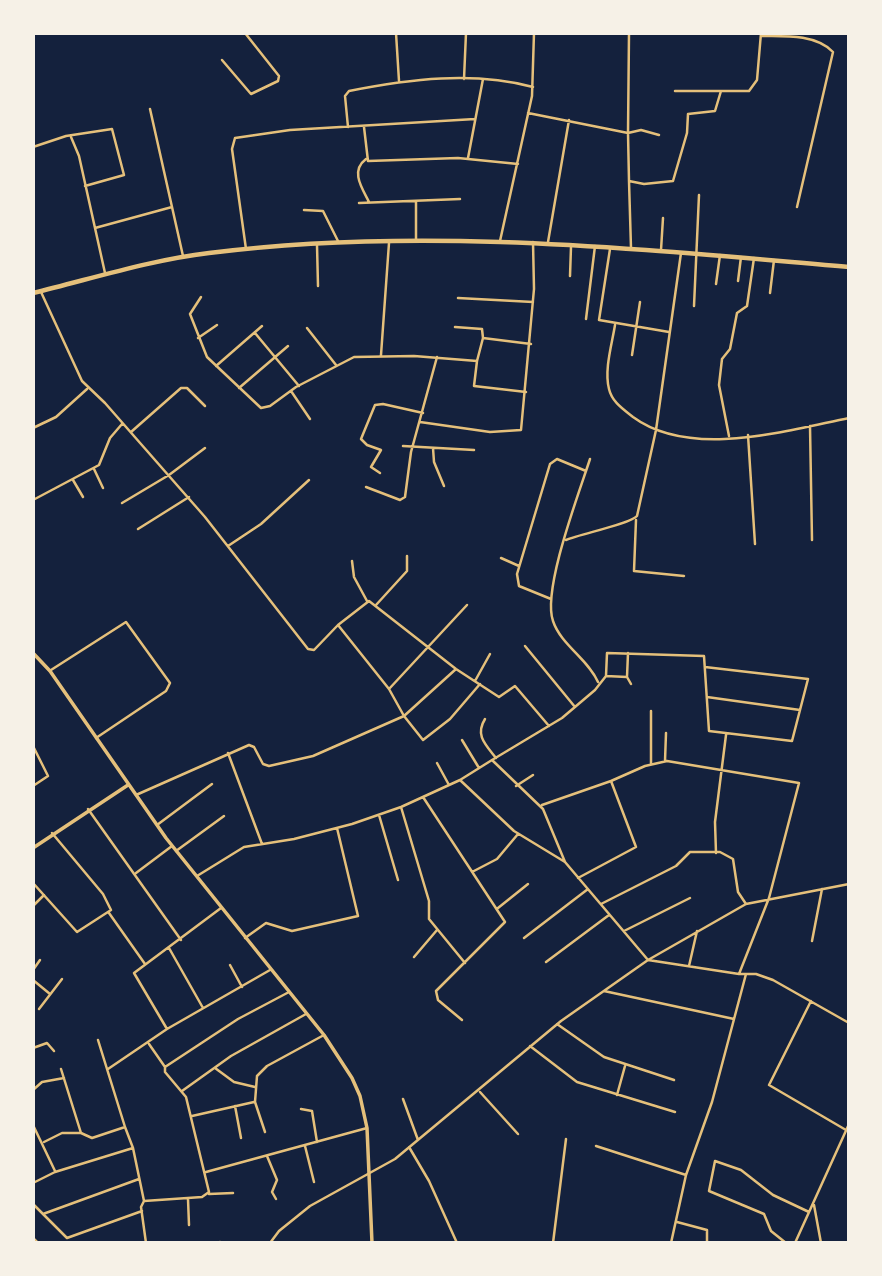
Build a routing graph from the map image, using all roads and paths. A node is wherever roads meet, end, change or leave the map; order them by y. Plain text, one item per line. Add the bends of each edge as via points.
1 (245, 33) edge
2 (396, 33) edge
3 (466, 33) edge
4 (534, 33) edge
5 (629, 33) edge
6 (762, 35) edge
7 (791, 35) edge
8 (222, 60) dead end
9 (483, 78) junction
10 (464, 79) junction
11 (399, 81) junction
12 (533, 87) junction
13 (675, 91) dead end
14 (720, 92) junction
15 (150, 109) dead end
16 (528, 113) junction
17 (475, 119) junction
18 (569, 120) junction
19 (348, 127) junction
20 (364, 127) junction
21 (628, 134) junction
22 (659, 135) dead end
23 (71, 137) junction
24 (33, 147) edge
25 (468, 158) junction
26 (366, 159) junction
27 (518, 164) junction
28 (629, 181) junction
29 (85, 186) junction
30 (699, 195) dead end
31 (460, 198) dead end
32 (416, 201) junction
33 (369, 202) junction
34 (359, 203) dead end
35 (172, 207) junction
36 (797, 207) dead end
37 (304, 210) dead end
38 (663, 218) dead end
39 (95, 228) junction
40 (416, 241) junction
41 (500, 241) junction
42 (389, 242) junction
43 (533, 242) junction
44 (548, 243) junction
45 (317, 244) junction
46 (340, 244) junction
47 (571, 244) junction
48 (594, 246) junction
49 (246, 249) junction
50 (610, 249) junction
51 (631, 249) junction
52 (661, 252) junction
53 (681, 253) junction
54 (697, 254) junction
55 (720, 255) junction
56 (741, 257) junction
57 (184, 258) junction
58 (754, 258) junction
59 (774, 260) junction
60 (849, 267) edge
61 (106, 275) junction
62 (570, 276) dead end
63 (738, 281) dead end
64 (716, 284) dead end
65 (318, 286) dead end
66 (41, 292) junction
67 (33, 293) edge
68 (770, 293) dead end
69 (201, 297) dead end
70 (458, 298) dead end
71 (533, 302) junction
72 (640, 302) dead end
73 (694, 306) dead end
74 (586, 319) dead end
75 (217, 325) dead end
76 (615, 325) junction
77 (262, 326) dead end
78 (455, 327) dead end
79 (307, 328) dead end
80 (636, 328) junction
81 (669, 332) junction
82 (255, 333) junction
83 (198, 338) junction
84 (483, 338) junction
85 (531, 344) junction
86 (288, 346) dead end
87 (381, 355) junction
88 (632, 355) dead end
89 (275, 357) junction
90 (437, 357) junction
91 (477, 361) junction
92 (336, 365) junction
93 (216, 366) junction
94 (299, 386) junction
95 (87, 388) junction
96 (239, 388) junction
97 (291, 391) junction
98 (526, 392) junction
99 (205, 406) dead end
100 (423, 413) junction
101 (849, 418) edge
102 (310, 419) dead end
103 (420, 422) junction
104 (123, 423) junction
105 (810, 426) junction
106 (33, 428) edge
107 (656, 430) junction
108 (131, 432) junction
109 (748, 435) junction
110 (729, 437) junction
111 (403, 446) dead end
112 (413, 446) junction
113 (205, 448) dead end
114 (433, 448) junction
115 (474, 450) dead end
116 (590, 459) dead end
117 (94, 469) junction
118 (586, 471) junction
119 (380, 473) dead end
120 (169, 475) junction
121 (73, 480) junction
122 (309, 480) dead end
123 (444, 485) dead end
124 (366, 487) dead end
125 (103, 488) dead end
126 (83, 497) dead end
127 (188, 497) junction
128 (33, 500) edge
129 (122, 503) dead end
130 (637, 516) junction
131 (630, 523) junction
132 (138, 528) dead end
133 (635, 528) junction
134 (566, 540) junction
135 (812, 540) dead end
136 (755, 544) dead end
137 (228, 547) junction
138 (407, 556) dead end
139 (500, 558) dead end
140 (352, 561) dead end
141 (519, 566) junction
142 (684, 576) dead end
143 (552, 599) junction
144 (367, 601) junction
145 (376, 605) junction
146 (467, 605) dead end
147 (338, 625) junction
148 (525, 646) dead end
149 (430, 647) junction
150 (33, 653) edge
151 (628, 653) junction
152 (490, 654) dead end
153 (705, 667) junction
154 (456, 669) junction
155 (50, 671) junction
156 (606, 676) junction
157 (627, 677) junction
158 (475, 681) junction
159 (598, 682) junction
160 (480, 684) junction
161 (631, 684) dead end
162 (389, 689) junction
163 (706, 697) junction
164 (575, 707) junction
165 (800, 710) junction
166 (651, 711) dead end
167 (404, 716) junction
168 (485, 719) dead end
169 (549, 726) junction
170 (666, 733) dead end
171 (726, 735) dead end
172 (96, 738) junction
173 (462, 740) dead end
174 (33, 746) edge
175 (228, 753) junction
176 (494, 759) junction
177 (437, 762) dead end
178 (665, 762) junction
179 (651, 764) junction
180 (480, 768) junction
181 (721, 770) junction
182 (533, 775) dead end
183 (460, 780) junction
184 (611, 781) junction
185 (212, 784) dead end
186 (128, 785) junction
187 (449, 785) junction
188 (33, 786) edge
189 (516, 786) junction
190 (136, 795) junction
191 (423, 797) junction
192 (540, 806) junction
193 (401, 807) junction
194 (88, 809) junction
195 (379, 815) junction
196 (224, 816) dead end
197 (157, 825) junction
198 (337, 828) junction
199 (52, 833) junction
200 (518, 834) junction
201 (262, 844) junction
202 (172, 846) junction
203 (33, 848) edge
204 (176, 851) junction
205 (716, 852) junction
206 (565, 862) junction
207 (472, 872) junction
208 (134, 874) junction
209 (196, 876) junction
210 (578, 877) junction
211 (398, 880) dead end
212 (33, 883) edge
213 (528, 884) dead end
214 (849, 884) edge
215 (588, 889) junction
216 (822, 889) junction
217 (44, 895) junction
218 (690, 898) dead end
219 (769, 898) junction
220 (746, 904) junction
221 (601, 905) junction
222 (33, 906) edge
223 (221, 908) junction
224 (497, 909) junction
225 (109, 914) junction
226 (610, 915) junction
227 (437, 930) junction
228 (623, 931) junction
229 (697, 932) junction
230 (245, 938) junction
231 (524, 938) dead end
232 (181, 940) junction
233 (812, 941) dead end
234 (169, 948) junction
235 (414, 957) dead end
236 (40, 960) dead end
237 (648, 960) junction
238 (546, 962) dead end
239 (465, 963) junction
240 (145, 964) junction
241 (230, 965) dead end
242 (689, 966) junction
243 (33, 970) edge
244 (270, 970) junction
245 (739, 974) junction
246 (747, 974) junction
247 (33, 979) edge
248 (62, 979) dead end
249 (242, 987) junction
250 (603, 990) junction
251 (289, 992) junction
252 (50, 994) junction
253 (811, 1001) junction
254 (203, 1008) junction
255 (39, 1009) dead end
256 (306, 1014) junction
257 (734, 1019) junction
258 (462, 1020) dead end
259 (849, 1023) edge
260 (556, 1024) junction
261 (167, 1029) junction
262 (324, 1035) junction
263 (98, 1040) dead end
264 (149, 1044) junction
265 (530, 1046) junction
266 (33, 1048) edge
267 (54, 1051) dead end
268 (625, 1066) junction
269 (165, 1067) junction
270 (214, 1067) junction
271 (61, 1069) dead end
272 (108, 1069) junction
273 (64, 1078) junction
274 (674, 1080) dead end
275 (255, 1087) junction
276 (33, 1090) edge
277 (182, 1091) junction
278 (479, 1091) junction
279 (617, 1095) junction
280 (404, 1099) dead end
281 (255, 1102) junction
282 (235, 1107) junction
283 (302, 1109) dead end
284 (675, 1112) dead end
285 (192, 1116) junction
286 (33, 1125) edge
287 (125, 1127) junction
288 (848, 1127) edge
289 (367, 1128) junction
290 (265, 1132) dead end
291 (81, 1133) junction
292 (518, 1133) dead end
293 (242, 1138) dead end
294 (566, 1139) dead end
295 (418, 1140) junction
296 (44, 1142) junction
297 (317, 1142) junction
298 (305, 1146) junction
299 (596, 1146) dead end
300 (409, 1147) junction
301 (133, 1148) junction
302 (267, 1156) junction
303 (55, 1171) junction
304 (206, 1172) junction
305 (370, 1175) junction
306 (686, 1175) junction
307 (139, 1178) junction
308 (314, 1182) dead end
309 (33, 1183) edge
310 (233, 1193) dead end
311 (208, 1194) junction
312 (188, 1199) junction
313 (276, 1199) dead end
314 (144, 1201) junction
315 (33, 1204) edge
316 (814, 1205) junction
317 (142, 1211) junction
318 (809, 1212) junction
319 (43, 1214) junction
320 (677, 1222) junction
321 (189, 1224) dead end
322 (33, 1238) edge
323 (38, 1243) edge
324 (146, 1243) edge
325 (270, 1243) edge
326 (372, 1243) edge
327 (457, 1243) edge
328 (553, 1243) edge
329 (671, 1243) edge
330 (707, 1243) edge
331 (786, 1243) edge
332 (795, 1243) edge
333 (821, 1243) edge

1 - 8 street via 279,76 278,81 251,94
2 - 11 street
3 - 10 street
4 - 12 street
5 - 21 street
6 - 7 street
6 - 14 street via 755,86 749,91
7 - 36 street via 825,46 834,56
9 - 10 street
9 - 12 street
9 - 17 street
10 - 11 street
11 - 19 street via 347,92
12 - 16 street
13 - 14 street
14 - 28 street via 715,111 688,114 673,181
15 - 35 street
16 - 18 street
16 - 27 street
17 - 20 street
17 - 25 street
18 - 21 street
18 - 44 street
19 - 20 street
19 - 49 street via 235,138 232,149
20 - 26 street
21 - 22 street via 641,130
21 - 28 street
23 - 24 street
23 - 29 street
23 - 29 street via 108,128 116,138 124,175
25 - 26 street
25 - 27 street
26 - 33 street via 357,173
27 - 41 street
28 - 51 street
29 - 39 street
30 - 54 street
31 - 32 street
32 - 33 street
32 - 40 street
33 - 34 street
35 - 39 street
35 - 57 street
37 - 46 street via 323,211
38 - 52 street
39 - 61 street
40 - 41 main road
40 - 42 main road
41 - 43 main road
42 - 46 main road
42 - 87 street
43 - 44 main road
43 - 71 street
44 - 47 main road
45 - 46 main road
45 - 49 main road
45 - 65 street
47 - 48 main road
47 - 62 street
48 - 50 main road
48 - 74 street
49 - 57 main road
50 - 51 main road
50 - 76 street via 598,316
51 - 52 main road
52 - 53 main road
53 - 54 main road
53 - 81 street
54 - 55 main road
54 - 73 street
55 - 56 main road
55 - 64 street
56 - 58 main road
56 - 63 street
57 - 61 main road
58 - 59 main road
58 - 110 street via 747,306 737,313 730,349 722,359 719,386
59 - 60 main road
59 - 68 street
61 - 66 main road
66 - 67 main road
66 - 95 street
69 - 83 street via 190,310
70 - 71 street
71 - 85 street
72 - 80 street
75 - 83 street
76 - 80 street
76 - 107 street via 609,390 622,409
77 - 82 street
78 - 84 street via 481,329
79 - 92 street
80 - 81 street
80 - 88 street
81 - 107 street
82 - 89 street
82 - 93 street
83 - 93 street
84 - 85 street
84 - 91 street
85 - 98 street
86 - 89 street
87 - 90 street
87 - 92 street via 354,357
89 - 94 street
89 - 96 street
90 - 91 street
90 - 100 street
91 - 98 street via 474,386
92 - 94 street
93 - 96 street
94 - 97 street
95 - 104 street
95 - 106 street via 56,416
96 - 97 street via 265,409
97 - 102 street
98 - 103 street via 523,426 517,431
99 - 108 street via 187,388 181,388
100 - 103 street
100 - 119 street via 375,405 361,439 381,450 371,467
101 - 105 street
103 - 112 street
104 - 108 street
104 - 117 street
105 - 109 street
105 - 135 street
107 - 110 street via 687,437
107 - 130 street
108 - 120 street
109 - 110 street
109 - 136 street
111 - 112 street
112 - 114 street
112 - 124 street via 403,499
113 - 120 street
114 - 115 street
114 - 123 street
116 - 118 street
117 - 121 street
117 - 125 street
118 - 134 street
118 - 141 street via 557,459 550,464
120 - 127 street
120 - 129 street
121 - 126 street
121 - 128 street
122 - 137 street
127 - 132 street
127 - 137 street
130 - 131 street
130 - 133 street
131 - 133 street
131 - 134 street
133 - 142 street via 634,571
134 - 143 street via 552,581
137 - 147 street via 309,651
138 - 145 street via 407,571
139 - 141 street
140 - 144 street via 354,578
141 - 143 street via 519,586
143 - 159 street via 554,624
144 - 145 street
144 - 147 street
145 - 149 street
146 - 149 street
147 - 162 street
148 - 164 street
149 - 154 street
149 - 162 street
150 - 155 street
151 - 153 street via 704,656
151 - 156 street via 607,653
151 - 157 street
152 - 158 street
153 - 163 street
153 - 165 street via 808,679
154 - 158 street
154 - 167 street
155 - 172 street
155 - 172 street via 121,623 130,624 169,687
156 - 157 street
156 - 159 street
157 - 161 street
158 - 160 street
159 - 164 street via 595,691
160 - 167 street via 427,740 421,739
160 - 169 street via 502,697 515,686
162 - 167 street
163 - 165 street
163 - 165 street via 709,731 792,741
164 - 169 street
166 - 179 street
167 - 175 street via 313,756 271,766 263,764 251,745
168 - 176 street via 481,738
169 - 176 street
170 - 178 street
171 - 181 street
172 - 186 street
173 - 180 street
174 - 188 street via 48,776
175 - 190 street
175 - 201 street
176 - 180 street
176 - 189 street
177 - 187 street
178 - 179 street
178 - 181 street
179 - 184 street
180 - 183 street
181 - 205 street
181 - 219 street via 799,783
182 - 189 street
183 - 187 street
183 - 200 street
184 - 192 street
184 - 210 street via 636,847
185 - 197 street
186 - 190 street
186 - 194 street
187 - 191 street
189 - 192 street
190 - 197 street
191 - 193 street
191 - 207 street
192 - 206 street
193 - 195 street
193 - 227 street via 429,901 429,919
194 - 199 street
194 - 208 street
195 - 198 street
195 - 211 street
196 - 204 street
197 - 202 street
198 - 201 street
198 - 230 street via 358,916 292,931 266,923
199 - 203 street
199 - 225 street via 109,903
200 - 206 street
200 - 207 street via 497,859
201 - 209 street via 244,847
202 - 204 street
202 - 208 street
204 - 209 street
205 - 220 street via 733,859 738,892
205 - 221 street via 690,852 676,866
206 - 210 street
207 - 224 street
208 - 232 street
209 - 223 street
210 - 215 street
212 - 217 street
213 - 224 street
214 - 216 street
215 - 221 street
215 - 231 street
216 - 219 street
216 - 233 street
217 - 222 street
217 - 225 street via 77,932
218 - 228 street
219 - 220 street
219 - 245 street
220 - 229 street
221 - 226 street
223 - 230 street
223 - 232 street
224 - 239 street via 505,925
225 - 240 street
226 - 228 street
226 - 238 street
227 - 235 street
227 - 239 street
228 - 237 street
229 - 237 street
229 - 242 street
230 - 244 street
232 - 234 street
234 - 240 street
234 - 254 street
236 - 243 street
237 - 242 street
237 - 250 street
239 - 258 street via 436,994
240 - 261 street via 134,975
241 - 249 street
242 - 245 street
244 - 249 street
244 - 251 street
245 - 246 street
246 - 253 street via 773,980
246 - 257 street
247 - 252 street
248 - 252 street
249 - 254 street
250 - 257 street
250 - 260 street
251 - 256 street
251 - 269 street
252 - 255 street
253 - 259 street
253 - 288 street via 769,1085
254 - 261 street
256 - 262 street
256 - 270 street
257 - 306 street
260 - 265 street
260 - 268 street
261 - 264 street
262 - 275 street via 267,1066 257,1076
262 - 289 street via 352,1078
263 - 272 street
264 - 269 street
264 - 272 street
265 - 278 street
265 - 279 street via 577,1082
266 - 267 street via 47,1043
268 - 274 street
268 - 279 street
269 - 277 street
270 - 275 street via 234,1082
270 - 277 street
271 - 273 street
272 - 287 street
273 - 276 street via 42,1082
273 - 291 street
275 - 281 street
277 - 285 street
278 - 292 street
278 - 295 street
279 - 284 street
280 - 295 street
281 - 282 street
281 - 290 street
282 - 285 street
282 - 293 street
283 - 297 street via 312,1111
285 - 304 street
286 - 296 street
287 - 291 street via 92,1138
287 - 301 street
288 - 316 street
289 - 297 street
289 - 305 street
291 - 296 street via 62,1133
294 - 328 street
295 - 300 street
296 - 303 street
297 - 298 street
298 - 302 street
298 - 308 street
299 - 306 street
300 - 305 street
300 - 327 street
301 - 303 street
301 - 307 street
302 - 304 street
302 - 313 street via 277,1180 272,1192
303 - 309 street
304 - 311 street
305 - 325 street via 310,1206
305 - 326 street
306 - 320 street
307 - 314 street
307 - 319 street
310 - 311 street
311 - 312 street
312 - 314 street
312 - 321 street
314 - 317 street
315 - 319 street
316 - 318 street
316 - 333 street
317 - 319 street via 67,1238
317 - 324 street
318 - 331 street via 773,1195 741,1170 715,1161 709,1191 764,1214 771,1231
318 - 332 street
320 - 329 street
320 - 330 street via 707,1230
322 - 323 street

